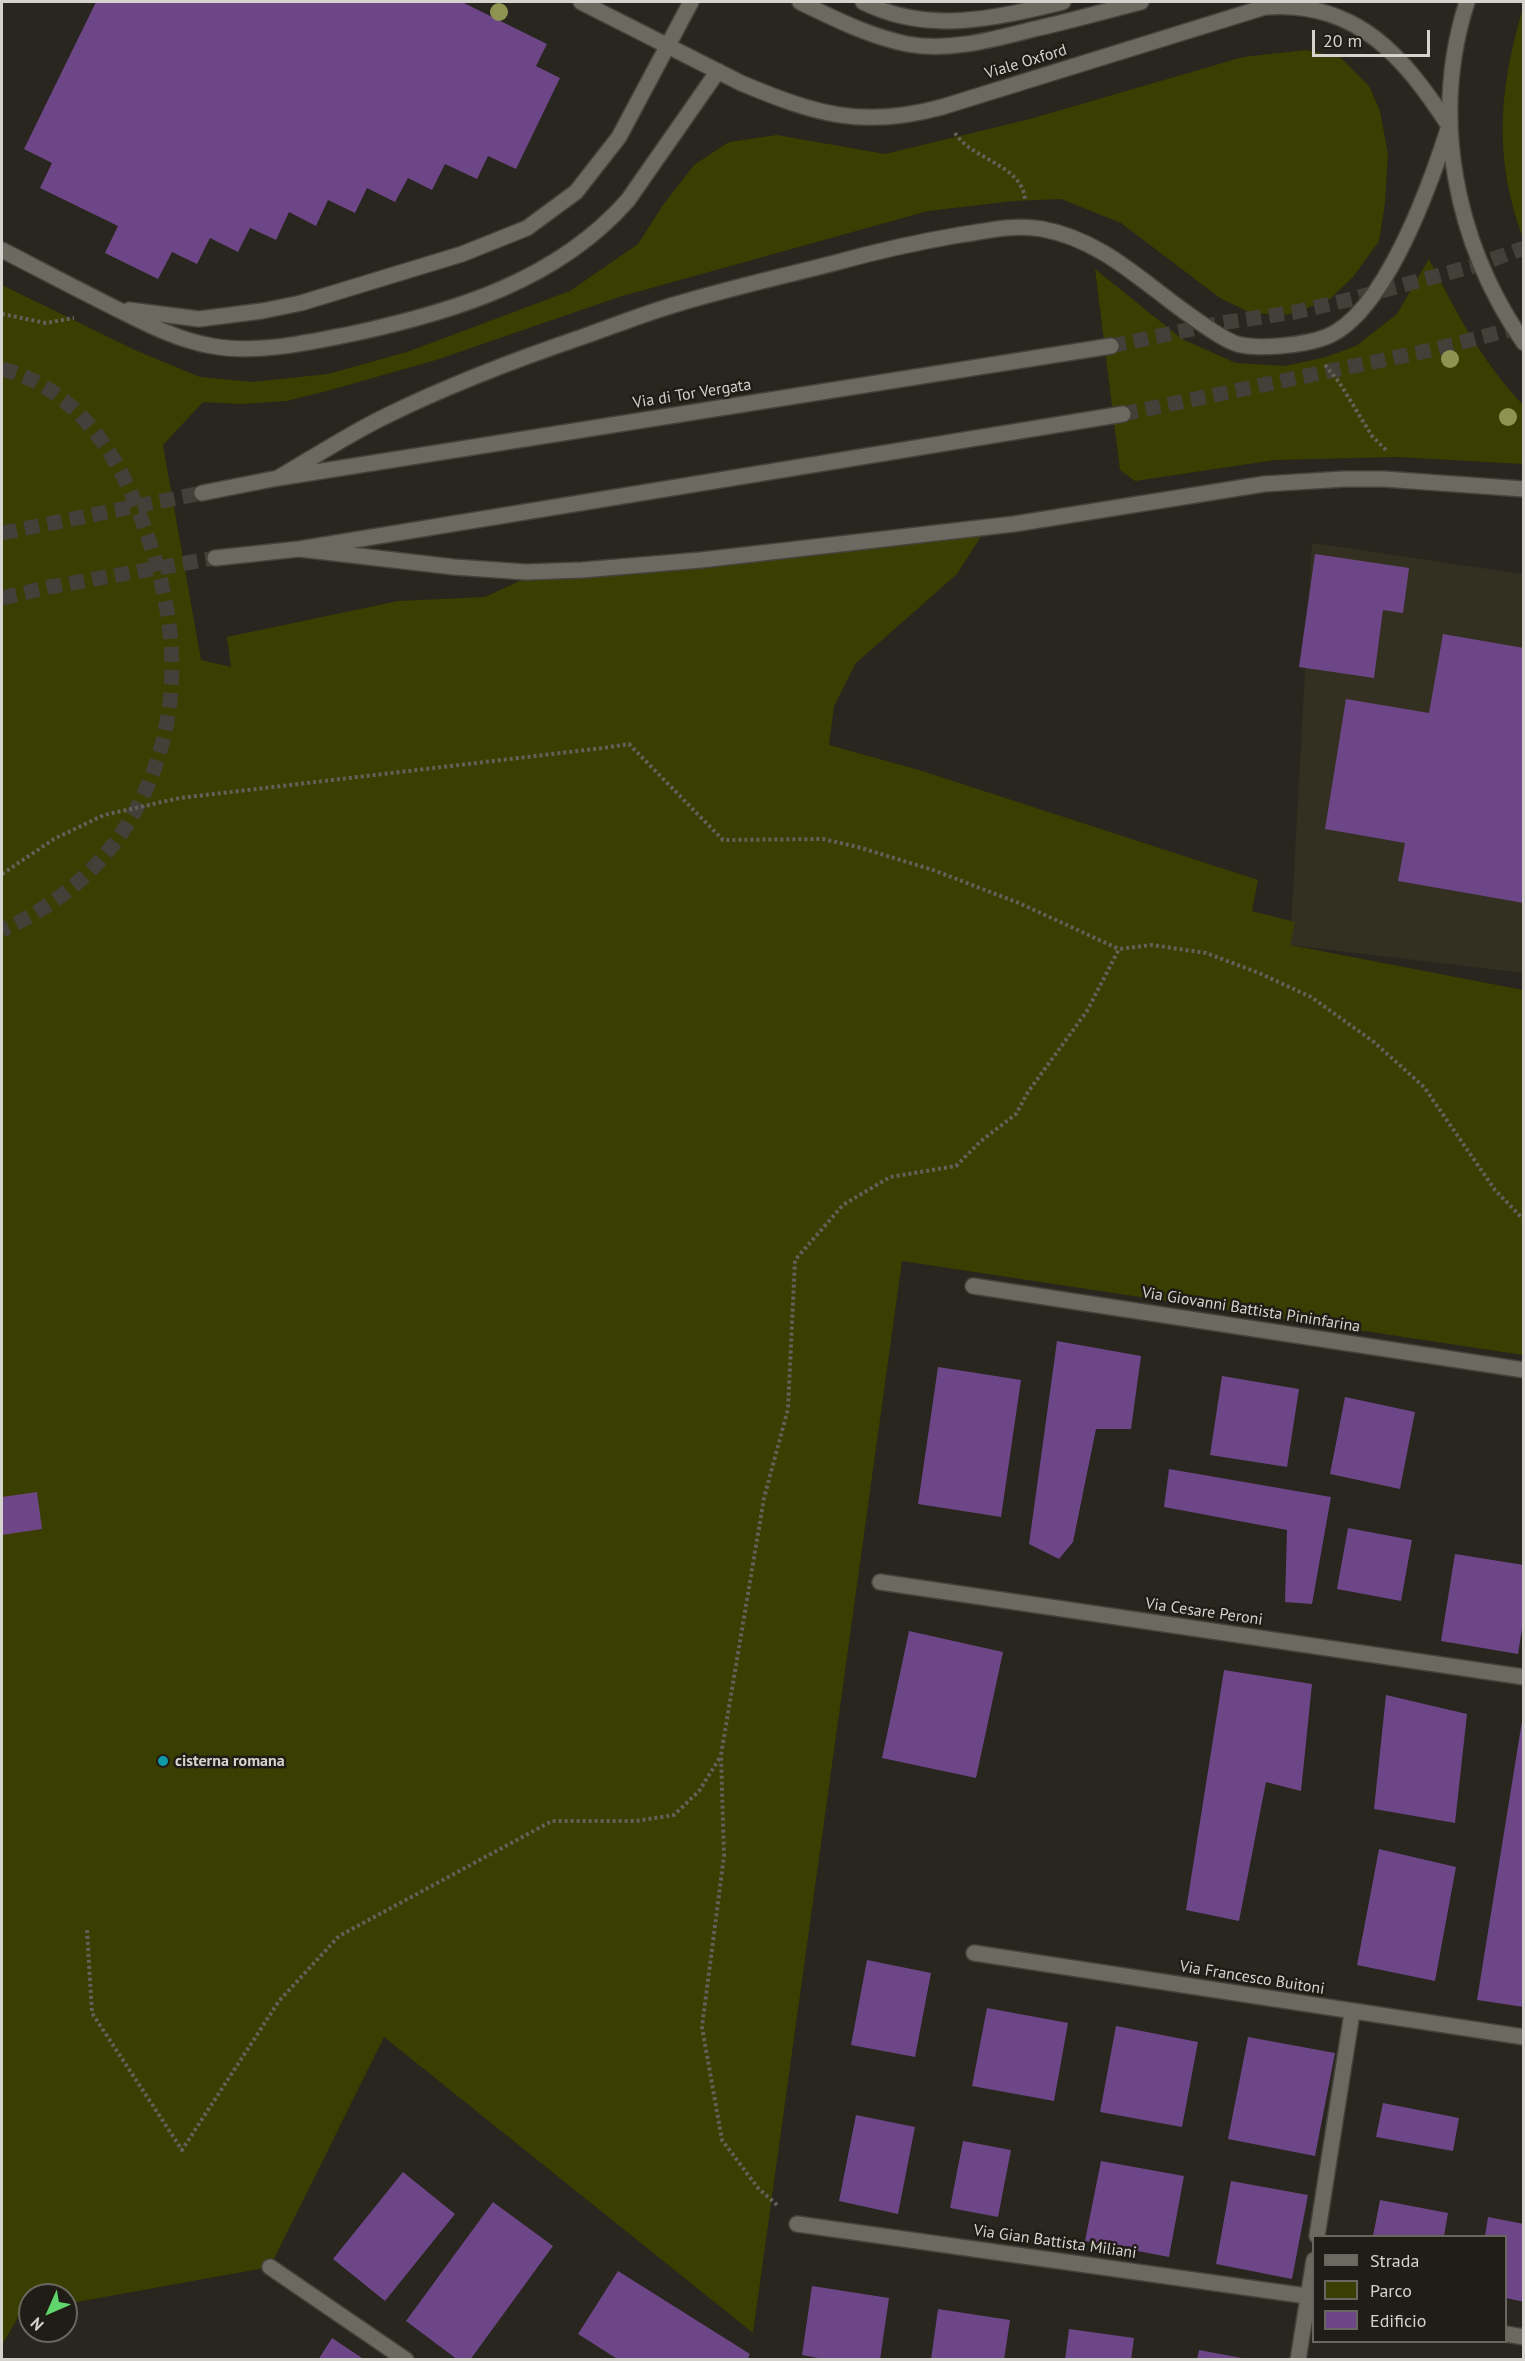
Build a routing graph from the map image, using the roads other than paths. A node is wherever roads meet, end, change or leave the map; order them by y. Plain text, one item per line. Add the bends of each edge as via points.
1 (581, 2) edge
2 (691, 2) edge
3 (800, 2) edge
4 (863, 2) edge
5 (1063, 2) edge
6 (1141, 2) edge
7 (1467, 2) edge
8 (668, 46) junction
9 (718, 71) junction
10 (1449, 126) junction
11 (2, 250) edge
12 (108, 305) junction
13 (1524, 342) edge
14 (1111, 346) tunnel mouth
15 (1123, 414) tunnel mouth
16 (278, 478) junction
17 (1524, 489) edge
18 (202, 493) tunnel mouth
19 (299, 549) junction
20 (215, 558) tunnel mouth
21 (973, 1286) dead end
22 (1524, 1371) edge
23 (880, 1582) dead end
24 (1524, 1677) edge
25 (974, 1953) dead end
26 (1352, 2013) junction
27 (1524, 2037) edge
28 (797, 2224) road end
29 (1317, 2235) edge
30 (270, 2267) dead end
31 (1311, 2296) edge
32 (1507, 2334) edge
33 (1524, 2337) edge
34 (406, 2360) edge
35 (1298, 2360) edge

1 - 8 main road, Viale Oxford
2 - 8 main road
3 - 6 main road, Viale Oxford via 878,36 908,44 941,46 999,38
4 - 5 main road via 907,16 951,21 995,18
7 - 10 main road, Viale Oxford via 1455,47
8 - 9 main road, Viale Oxford
8 - 12 main road via 619,137 576,192 527,228 462,254 261,312 199,319
9 - 10 main road, Viale Oxford via 824,113 847,118 888,118 942,107 1265,7 1296,4 1328,10 1355,21 1376,36 1415,77
9 - 12 main road via 650,171 613,217 556,262 474,302 327,339 249,349 193,341
10 - 13 main road, Viale Oxford via 1460,202 1471,239 1489,283
10 - 16 main road via 1428,190 1381,281 1349,322 1328,336 1300,343 1236,344 1215,333 1122,263 1085,242 1042,229 992,229 899,246 665,308 456,383 357,430
11 - 12 main road
14 - 16 main road, Via di Tor Vergata
15 - 19 main road
16 - 18 main road
17 - 19 main road via 1384,480 1264,484 1014,524 582,570 526,572 454,567
19 - 20 main road
21 - 22 main road, Via Giovanni Battista Pininfarina
23 - 24 main road, Via Cesare Peroni
25 - 26 main road, Via Francesco Buitoni
26 - 27 main road, Via Francesco Buitoni
26 - 29 main road
28 - 31 main road, Via Gian Battista Miliani
30 - 34 main road
31 - 35 main road
32 - 33 main road

